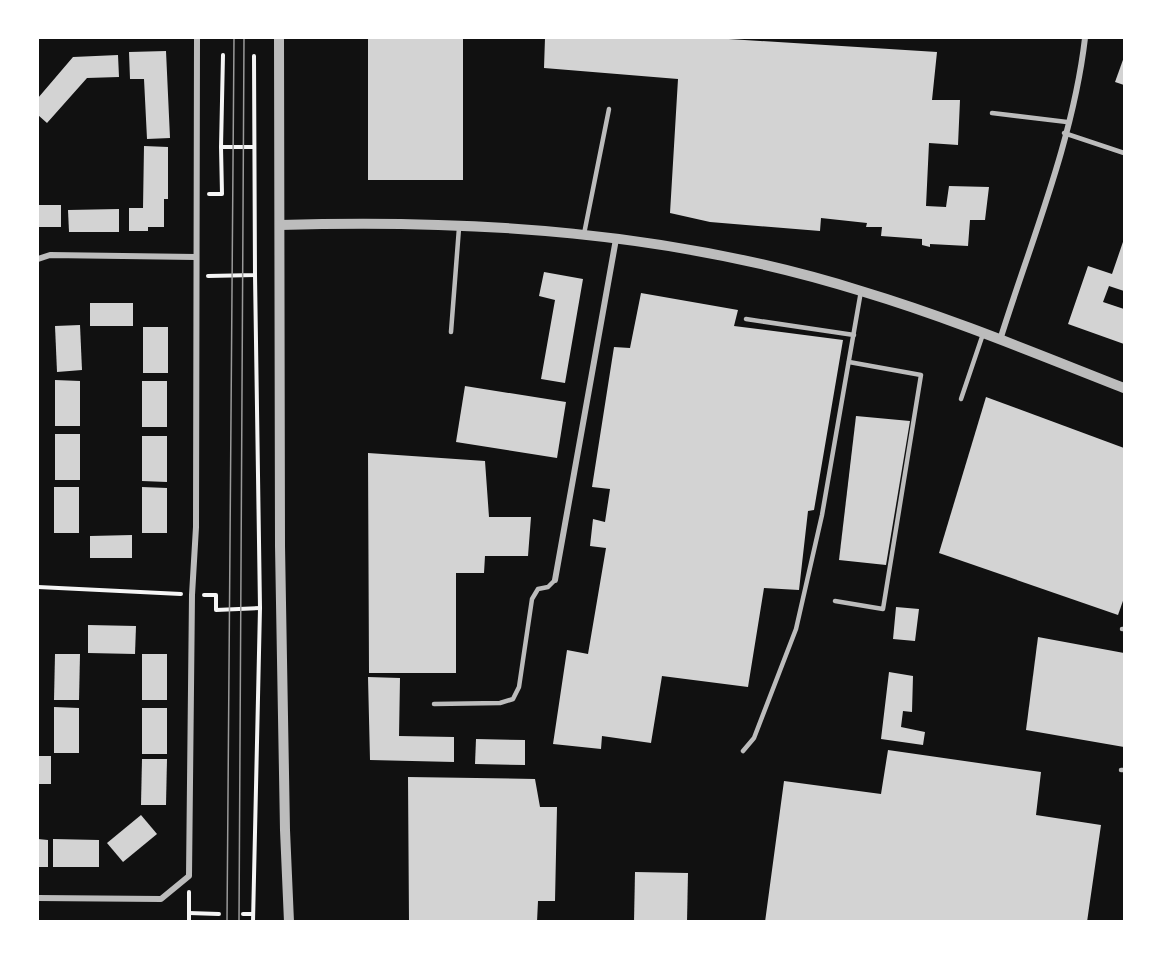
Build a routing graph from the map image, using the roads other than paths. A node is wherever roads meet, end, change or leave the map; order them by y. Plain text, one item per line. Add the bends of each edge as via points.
1 (196, 38) edge
2 (279, 38) edge
3 (1084, 38) edge
4 (609, 109) dead end
5 (992, 113) dead end
6 (1067, 122) junction
7 (1064, 133) junction
8 (1124, 153) edge
9 (280, 225) junction
10 (459, 225) junction
11 (584, 234) junction
12 (616, 237) junction
13 (196, 257) junction
14 (38, 259) edge
15 (861, 291) junction
16 (746, 319) dead end
17 (451, 332) dead end
18 (983, 333) junction
19 (854, 335) junction
20 (1000, 340) junction
21 (849, 362) junction
22 (1125, 388) edge
23 (961, 399) dead end
24 (555, 580) joint
25 (835, 602) dead end
26 (434, 704) dead end
27 (743, 751) dead end
28 (38, 898) edge
29 (289, 921) edge

1 - 13 street
2 - 9 street
3 - 6 street via 1081,69
4 - 11 lane
5 - 6 lane
6 - 7 street
7 - 8 lane
7 - 20 street
9 - 10 street
9 - 29 street via 280,546
10 - 11 street
10 - 17 lane
11 - 12 street
12 - 15 street via 725,257
12 - 24 street
13 - 14 street via 50,255
13 - 28 street via 196,527 189,876 161,899
15 - 18 street
15 - 19 lane
16 - 19 lane
18 - 20 street
18 - 23 lane
19 - 21 lane
20 - 22 street
21 - 25 lane via 921,375 884,609
21 - 27 lane via 822,515 796,629 754,738
24 - 26 lane via 538,589 531,599 519,687 513,699 500,703

